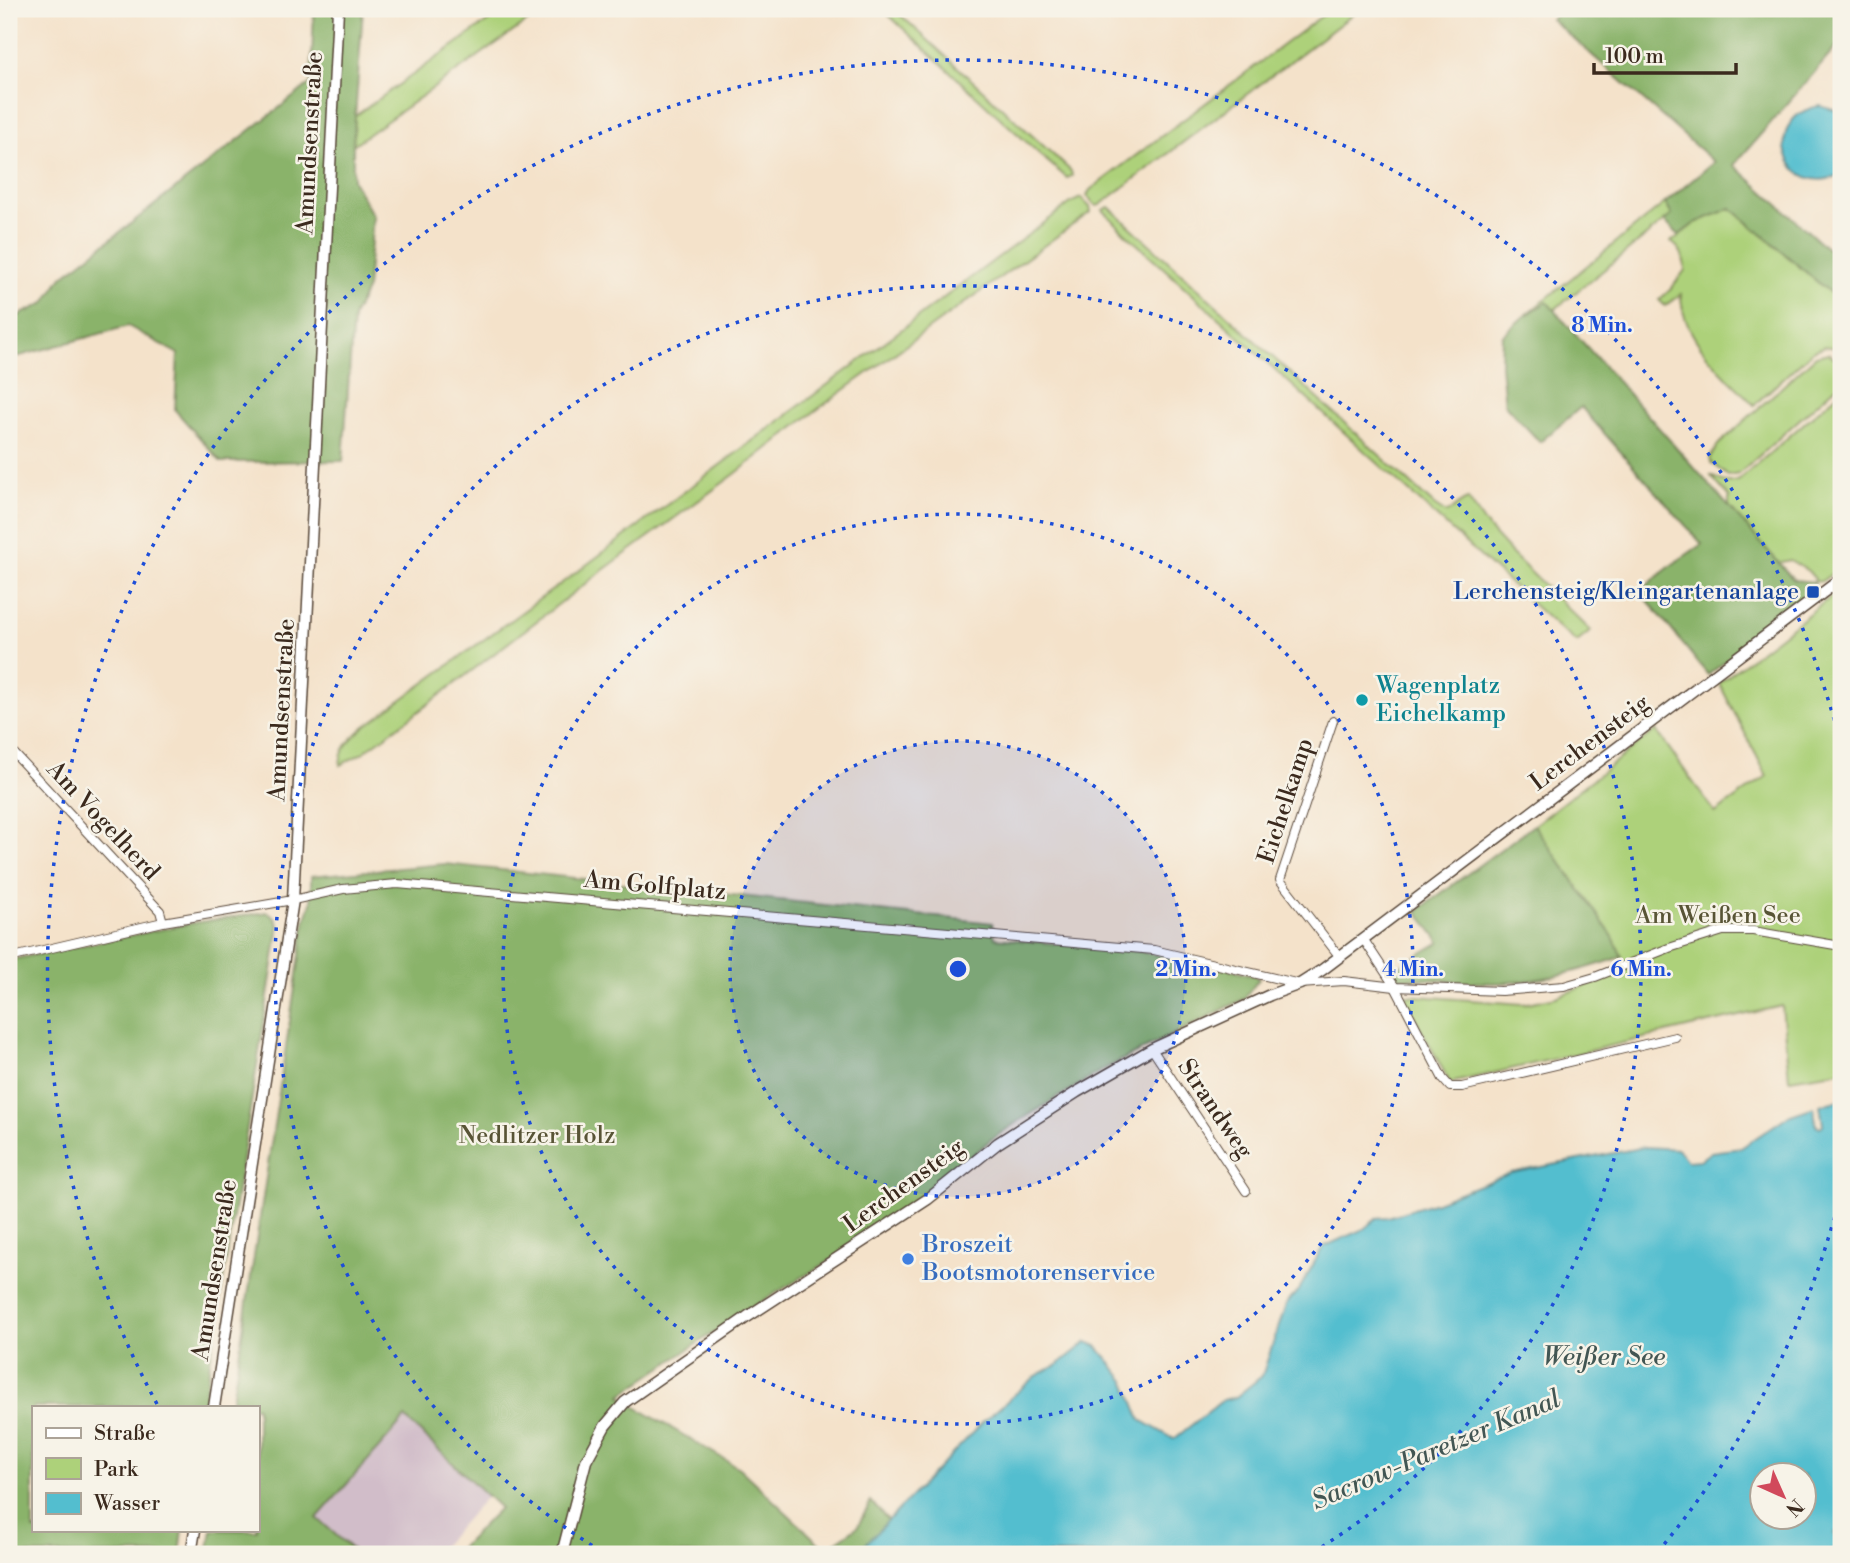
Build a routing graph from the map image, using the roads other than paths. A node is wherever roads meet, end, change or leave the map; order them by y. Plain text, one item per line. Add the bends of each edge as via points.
1 (338, 9) edge
2 (1841, 579) edge
3 (1333, 721) dead end
4 (9, 748) edge
5 (293, 900) junction
6 (163, 922) junction
7 (1364, 940) junction
8 (1841, 946) edge
9 (1340, 957) junction
10 (9, 958) edge
11 (1300, 984) junction
12 (1395, 987) junction
13 (1675, 1037) dead end
14 (1152, 1049) junction
15 (1246, 1191) dead end
16 (215, 1406) edge
17 (195, 1532) edge
18 (191, 1554) edge
19 (562, 1554) edge

1 - 5 street, Amundsenstraße
2 - 7 street, Lerchensteig
3 - 9 street, Eichelkamp via 1280,880
4 - 6 street, Am Vogelherd via 160,911
5 - 6 street, Am Golfplatz
5 - 11 street, Am Golfplatz via 397,884 1154,950
5 - 16 street, Amundsenstraße
6 - 10 street, Am Golfplatz
7 - 9 street, Lerchensteig
7 - 12 street
8 - 12 street, Am Golfplatz via 1753,930 1723,931 1564,986 1501,991
9 - 11 street, Lerchensteig
11 - 12 street, Am Golfplatz via 1344,981
11 - 14 street, Lerchensteig
12 - 13 street via 1450,1087
14 - 15 street, Strandweg
14 - 19 street, Lerchensteig via 998,1143 928,1199 625,1402 586,1461
17 - 18 street

